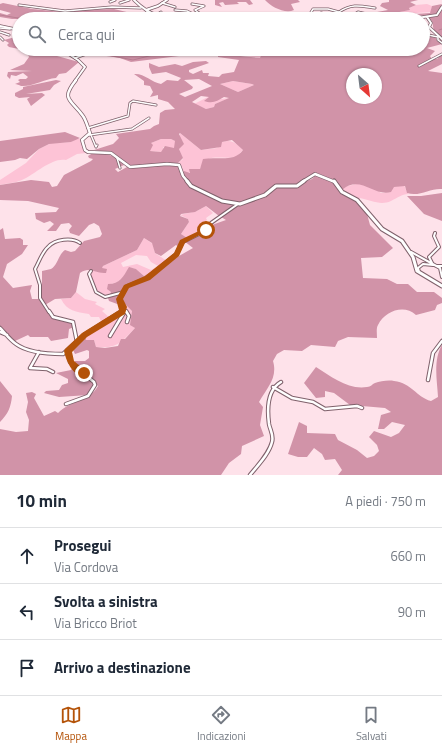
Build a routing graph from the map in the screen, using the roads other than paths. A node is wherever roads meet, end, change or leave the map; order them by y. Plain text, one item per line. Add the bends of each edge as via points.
1 (115, 0) edge
2 (129, 0) edge
3 (134, 0) edge
4 (167, 0) edge
5 (110, 2) dead end
6 (162, 3) junction
7 (120, 4) dead end
8 (192, 4) dead end
9 (19, 5) dead end
10 (175, 7) dead end
11 (442, 7) edge
12 (141, 8) junction
13 (376, 8) dead end
14 (175, 10) dead end
15 (147, 12) edge
16 (147, 12) edge
17 (189, 12) edge
18 (198, 12) edge
19 (311, 12) edge
20 (339, 12) edge
21 (339, 12) edge
22 (430, 16) edge
23 (0, 29) edge
24 (12, 29) edge
25 (12, 29) edge
26 (430, 29) edge
27 (9, 35) dead end
28 (430, 35) edge
29 (438, 36) junction
30 (0, 37) edge
31 (442, 39) edge
32 (3, 40) dead end
33 (442, 42) edge
34 (442, 54) edge
35 (73, 56) edge
36 (82, 56) edge
37 (77, 58) junction
38 (419, 66) dead end
39 (156, 105) dead end
40 (149, 118) dead end
41 (88, 128) junction
42 (90, 135) junction
43 (97, 145) dead end
44 (117, 158) junction
45 (120, 168) dead end
46 (238, 204) junction
47 (435, 232) dead end
48 (80, 243) dead end
49 (410, 252) junction
50 (434, 265) junction
51 (442, 266) edge
52 (91, 271) dead end
53 (419, 272) junction
54 (442, 277) edge
55 (442, 286) edge
56 (124, 292) junction
57 (123, 309) junction
58 (126, 311) junction
59 (127, 322) dead end
60 (0, 328) edge
61 (0, 332) edge
62 (8, 335) junction
63 (110, 336) dead end
64 (442, 341) edge
65 (77, 342) junction
66 (68, 351) junction
67 (39, 352) junction
68 (53, 372) dead end
69 (428, 380) dead end
70 (281, 382) dead end
71 (273, 388) junction
72 (66, 404) dead end
73 (362, 408) dead end
74 (250, 475) edge

1 - 5 street
2 - 7 street
3 - 12 street
4 - 6 street
6 - 10 street
6 - 16 street via 145,11
8 - 18 street via 204,6 195,10
9 - 12 street via 64,11 112,7
11 - 22 street via 440,13
12 - 15 street
13 - 21 street via 352,4 344,6
14 - 17 street
19 - 20 street via 313,9
23 - 24 street
23 - 25 street
23 - 27 street
26 - 29 street
28 - 29 street
29 - 31 street
29 - 33 street via 438,40
30 - 32 street
34 - 38 street
35 - 37 street
36 - 37 street
37 - 41 street via 85,69 68,90 67,95 71,104 83,116
39 - 41 street via 133,101 130,103 128,116
40 - 42 street via 132,129
41 - 42 street
42 - 43 street via 95,147
42 - 44 street via 83,137 82,140 85,150 111,153
44 - 45 street
44 - 46 street via 130,168 176,164 181,167 183,176 190,186 222,201
46 - 49 street via 258,199 276,186 297,186 315,174 321,175 334,181 342,192 357,200 382,229 398,239
46 - 56 street via 203,232 183,242 173,257 147,278 127,286
47 - 50 street via 439,247 429,257
48 - 65 street via 66,239 47,247 35,269 41,301 53,317 73,322
49 - 50 street
49 - 53 street
50 - 51 street
50 - 53 street via 423,264 418,268
50 - 54 street via 440,268
52 - 56 street via 89,274 98,293 105,297
53 - 55 street
56 - 57 street via 120,299
57 - 58 street
57 - 65 street
58 - 59 street via 129,316
58 - 63 street
60 - 62 street
61 - 62 street
62 - 67 street via 20,347
64 - 69 street via 433,353
65 - 66 street
66 - 67 street via 63,354
66 - 72 street via 70,362 96,385 88,396
67 - 68 street via 30,368
70 - 71 street
71 - 73 street via 292,398 313,402 326,409 357,406
71 - 74 street via 269,398 272,444

